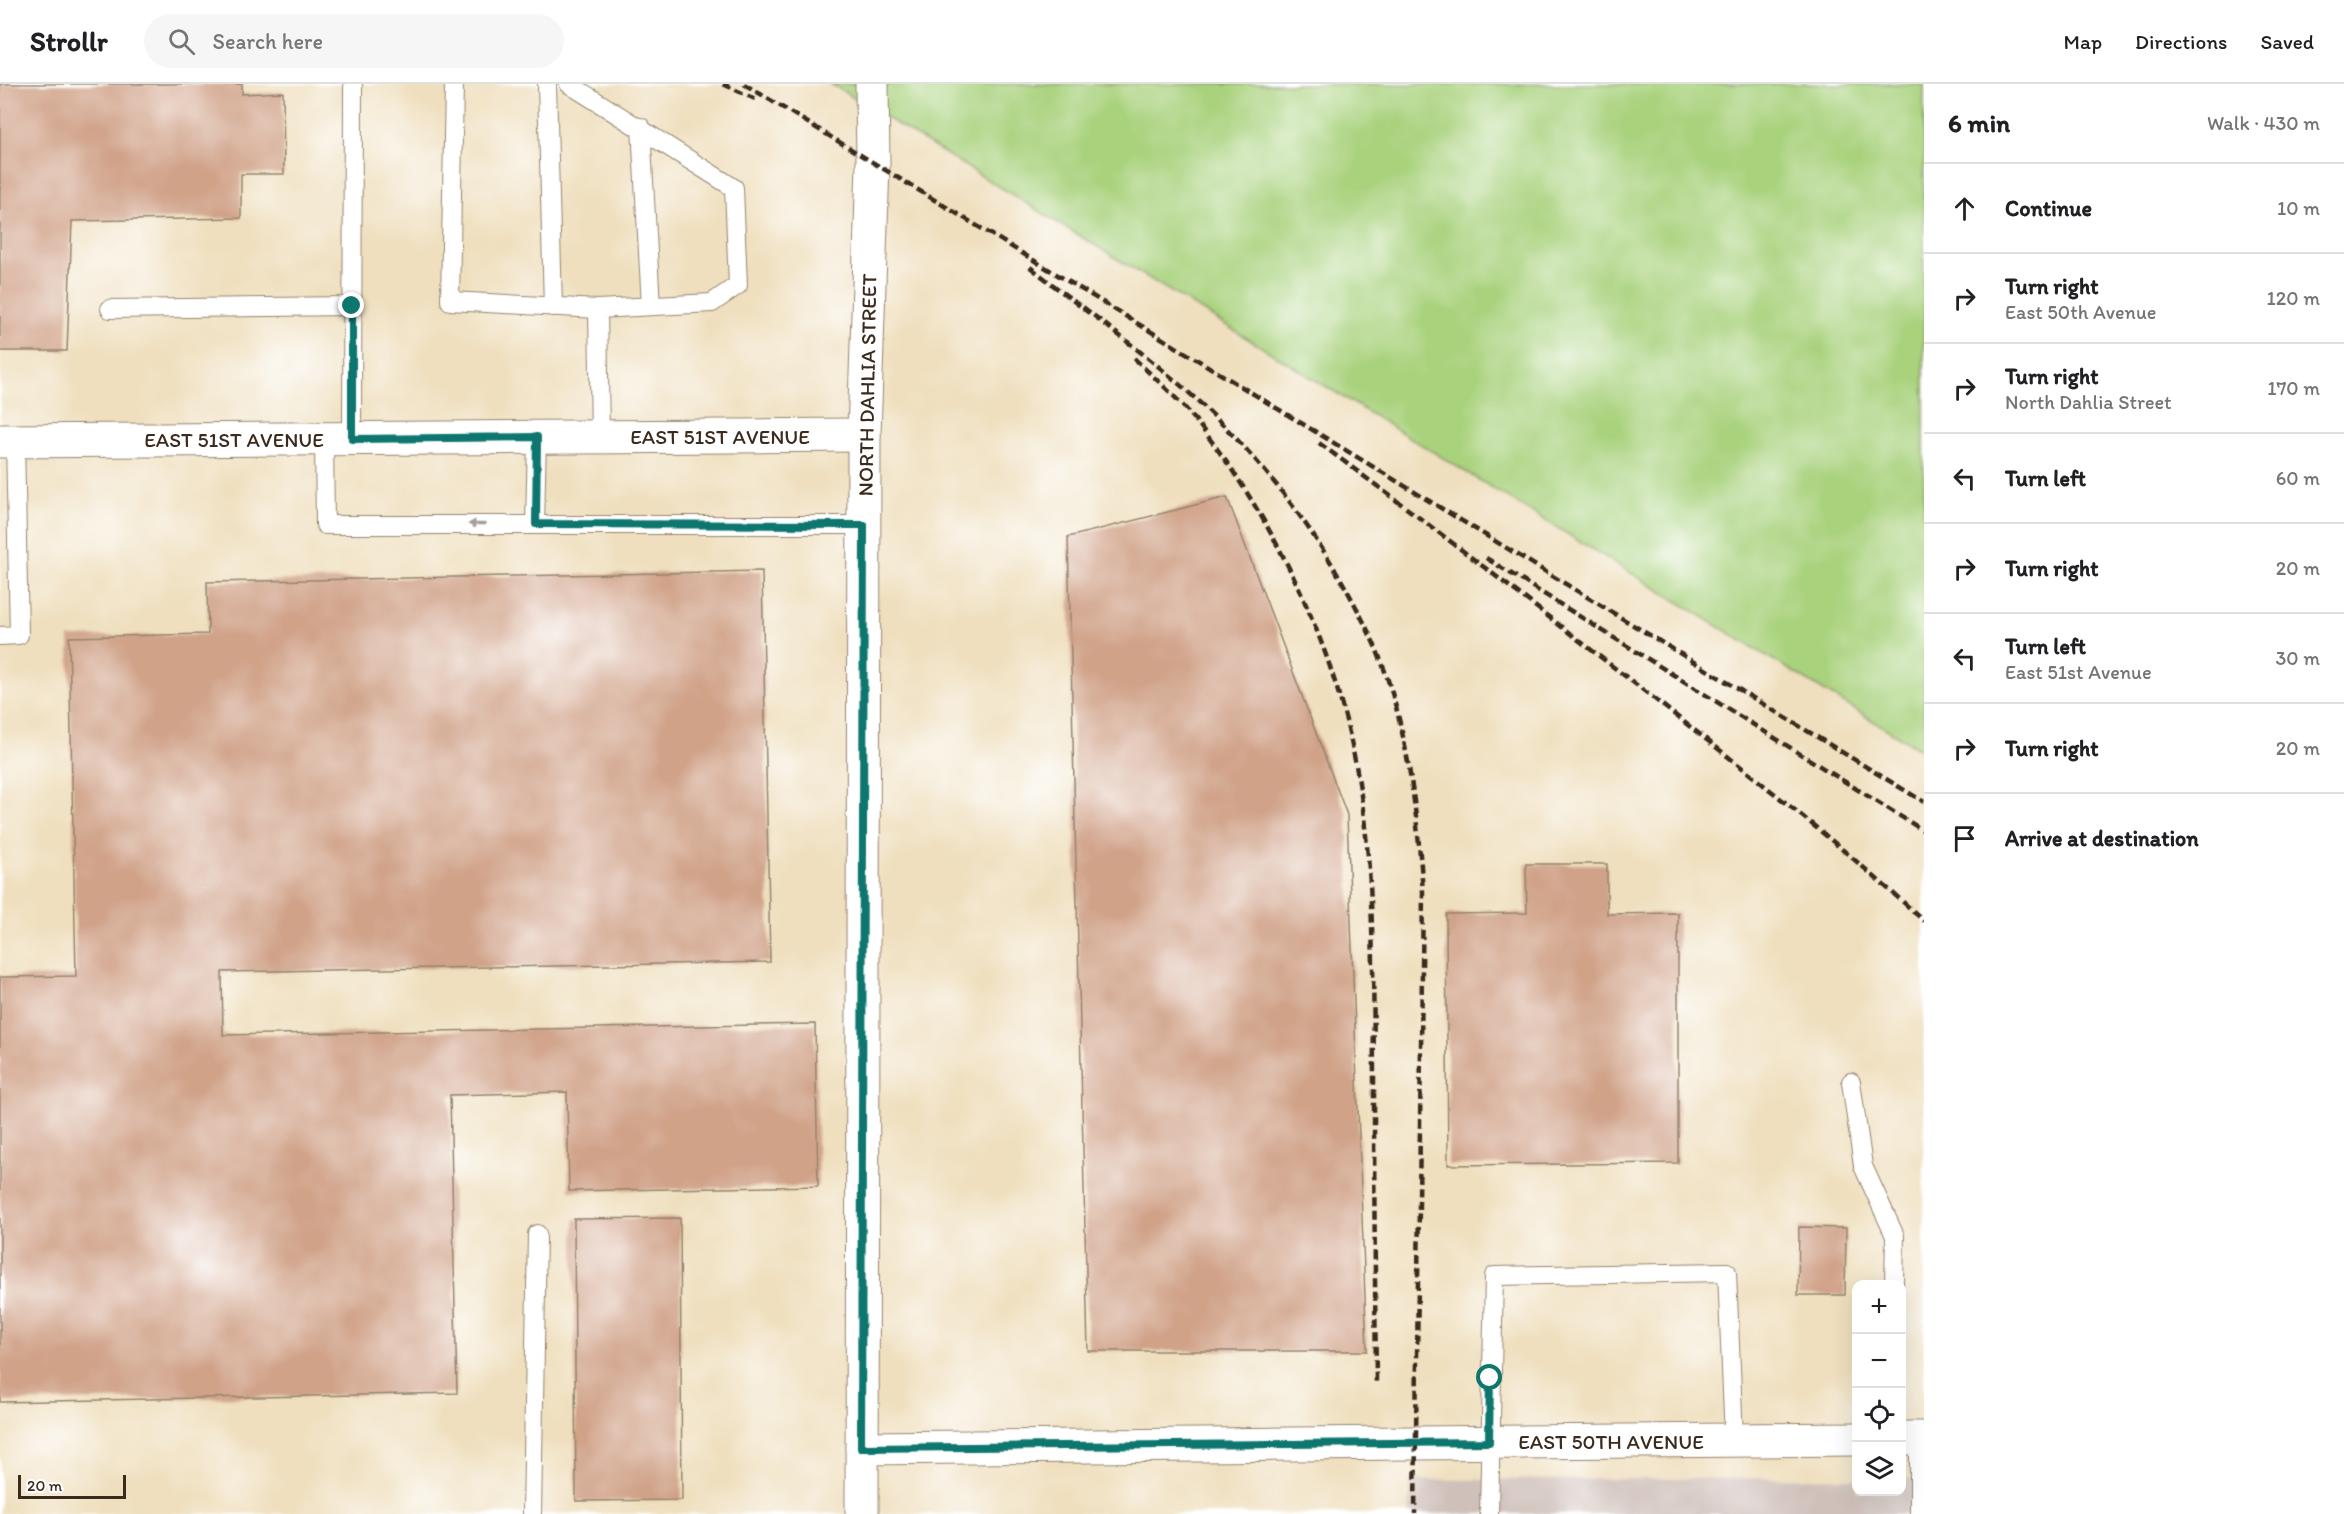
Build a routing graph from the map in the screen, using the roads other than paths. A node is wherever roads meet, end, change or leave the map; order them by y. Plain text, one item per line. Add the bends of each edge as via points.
1 (353, 84) edge
2 (454, 84) edge
3 (547, 84) edge
4 (569, 84) edge
5 (872, 84) edge
6 (641, 127) junction
7 (352, 306) junction
8 (651, 306) junction
9 (553, 307) junction
10 (110, 309) dead end
11 (598, 309) junction
12 (864, 435) junction
13 (537, 437) junction
14 (600, 437) junction
15 (338, 439) junction
16 (7, 440) edge
17 (536, 524) junction
18 (864, 525) junction
19 (0, 636) edge
20 (1851, 1082) dead end
21 (537, 1234) dead end
22 (1894, 1280) edge
23 (1915, 1438) edge
24 (1852, 1439) edge
25 (1734, 1440) junction
26 (1489, 1442) junction
27 (861, 1448) junction
28 (532, 1514) edge
29 (862, 1514) edge
30 (1489, 1514) edge
31 (1919, 1514) edge

1 - 7 lane
2 - 9 lane via 450,301
3 - 9 lane
4 - 6 lane
5 - 12 street, NORTH DAHLIA STREET
6 - 8 lane
6 - 8 lane via 734,188 738,285 712,303
7 - 10 lane
7 - 15 lane
8 - 11 lane
9 - 11 lane
11 - 14 lane
12 - 14 street, EAST 51ST AVENUE
12 - 18 street, NORTH DAHLIA STREET
13 - 14 street, EAST 51ST AVENUE
13 - 15 street, EAST 51ST AVENUE
13 - 17 lane
15 - 16 street, EAST 51ST AVENUE
17 -> 15 lane via 325,525
16 - 19 lane via 20,636
17 - 18 lane
18 - 27 street, NORTH DAHLIA STREET
20 - 22 lane via 1863,1166 1895,1236
21 - 28 lane
23 - 31 lane
24 - 25 street, EAST 50TH AVENUE
25 - 26 street, EAST 50TH AVENUE
25 - 26 lane via 1727,1272 1494,1276
26 - 27 street, EAST 50TH AVENUE
26 - 30 lane
27 - 29 street, NORTH DAHLIA STREET

